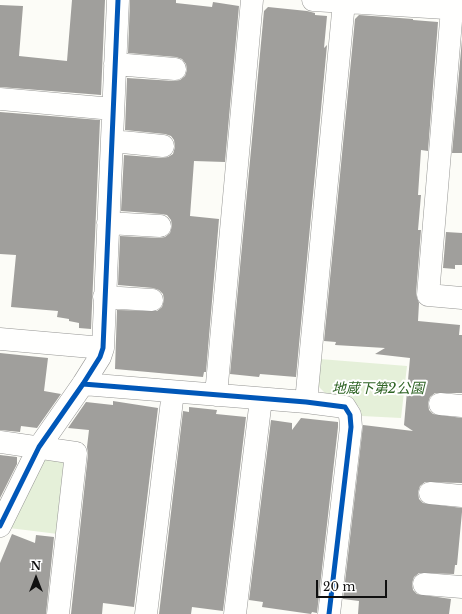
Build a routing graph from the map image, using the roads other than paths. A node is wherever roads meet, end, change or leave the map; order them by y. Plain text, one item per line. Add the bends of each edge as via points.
1 (118, 0) edge
2 (252, 0) edge
3 (313, 0) edge
4 (344, 2) junction
5 (457, 9) edge
6 (115, 64) junction
7 (175, 69) dead end
8 (0, 99) edge
9 (113, 109) junction
10 (112, 141) junction
11 (163, 146) dead end
12 (108, 223) junction
13 (160, 226) dead end
14 (104, 297) junction
15 (462, 298) edge
16 (152, 300) dead end
17 (0, 339) edge
18 (103, 348) junction
19 (83, 384) junction
20 (173, 392) junction
21 (216, 395) junction
22 (261, 399) junction
23 (306, 402) junction
24 (440, 404) dead end
25 (462, 406) edge
26 (0, 442) edge
27 (39, 447) junction
28 (430, 493) dead end
29 (462, 496) edge
30 (0, 526) edge
31 (424, 584) dead end
32 (462, 587) edge
33 (58, 614) edge
34 (146, 614) edge
35 (235, 614) edge
36 (329, 614) edge

1 - 6 street
2 - 21 street
3 - 4 street
4 - 5 street
4 - 23 street
5 - 15 street via 428,295
6 - 7 street
6 - 9 street
8 - 9 street
9 - 10 street
10 - 11 street
10 - 12 street
12 - 13 street
12 - 14 street
14 - 16 street
14 - 18 street
17 - 18 street
18 - 19 street
19 - 20 street
19 - 27 street
20 - 21 street
20 - 34 street
21 - 22 street
22 - 23 street
22 - 35 street
23 - 36 street via 345,407 351,421
24 - 25 street
26 - 27 street
27 - 30 street
27 - 33 street via 76,453
28 - 29 street
31 - 32 street

